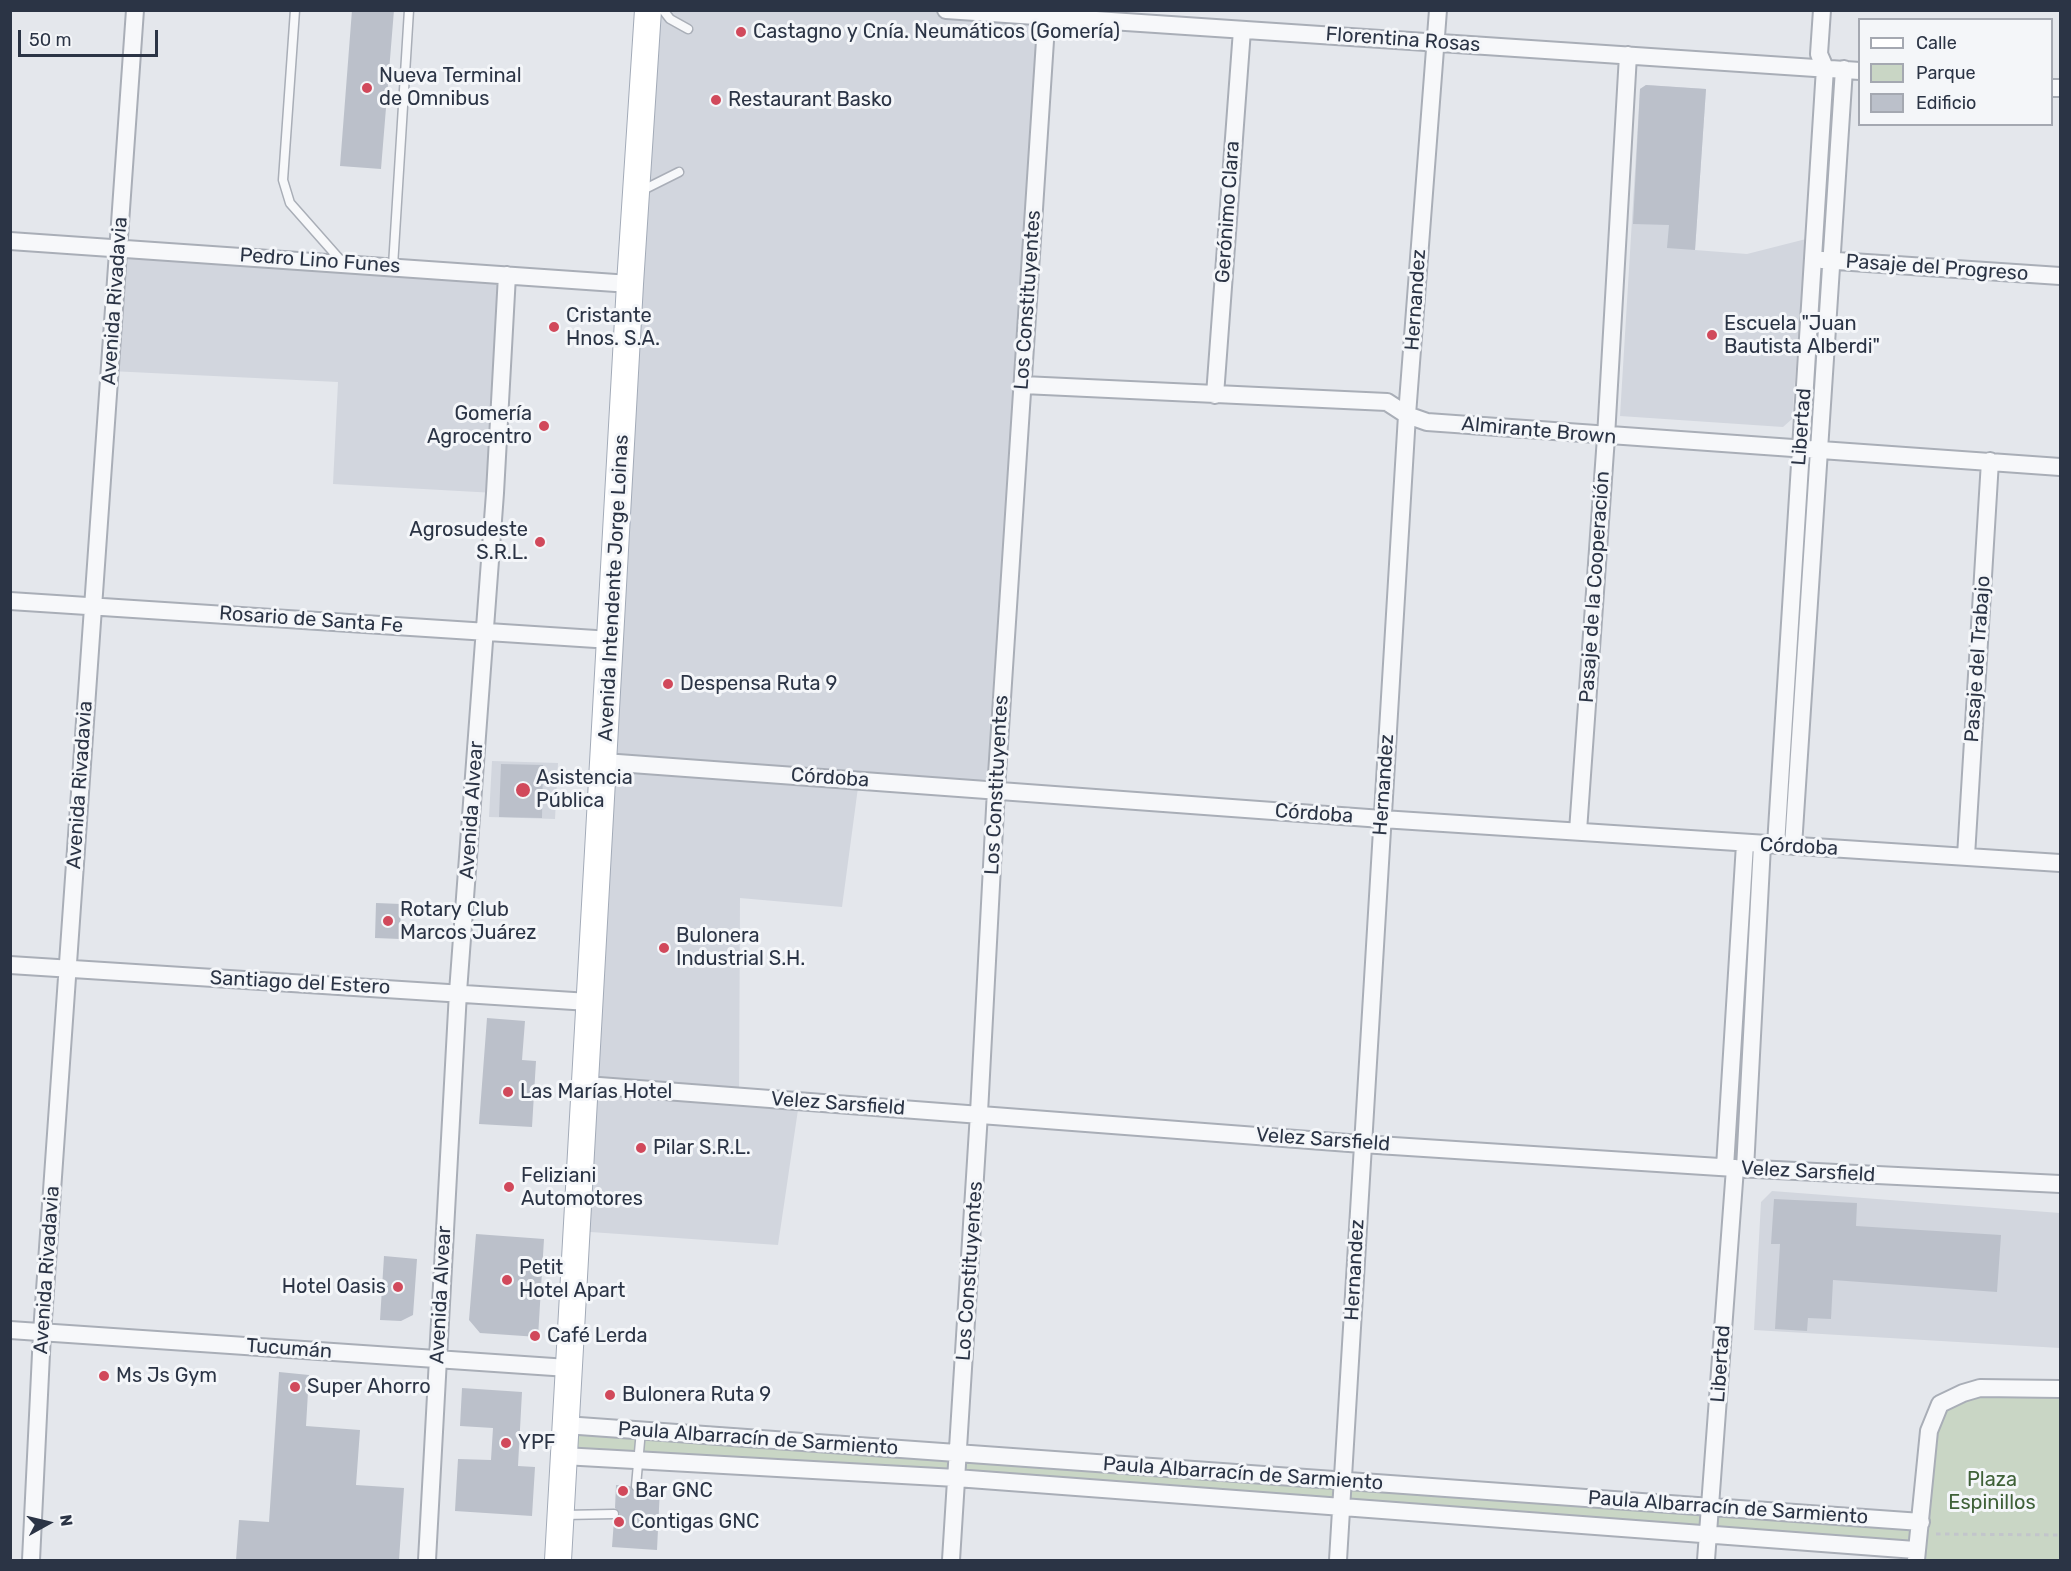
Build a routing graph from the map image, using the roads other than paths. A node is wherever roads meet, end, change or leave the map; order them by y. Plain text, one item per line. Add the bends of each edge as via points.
1 (135, 10) edge
2 (295, 10) edge
3 (409, 10) edge
4 (648, 10) edge
5 (663, 10) edge
6 (946, 10) edge
7 (1438, 10) edge
8 (1822, 10) edge
9 (1047, 14) edge
10 (688, 29) dead end
11 (1242, 30) junction
12 (1436, 42) junction
13 (1628, 55) junction
14 (1825, 68) junction
15 (1852, 70) edge
16 (679, 172) dead end
17 (636, 194) junction
18 (10, 241) edge
19 (120, 248) junction
20 (1823, 260) junction
21 (343, 263) junction
22 (393, 266) junction
23 (507, 275) junction
24 (2061, 276) edge
25 (630, 284) junction
26 (1023, 385) junction
27 (1215, 395) junction
28 (1407, 415) junction
29 (1605, 436) junction
30 (1800, 450) junction
31 (1817, 451) junction
32 (1990, 461) junction
33 (2061, 467) edge
34 (10, 601) edge
35 (92, 606) junction
36 (485, 632) junction
37 (611, 640) junction
38 (604, 762) junction
39 (996, 790) junction
40 (1382, 819) junction
41 (1578, 831) junction
42 (1745, 844) junction
43 (1777, 845) junction
44 (1966, 856) junction
45 (2061, 863) edge
46 (10, 965) edge
47 (67, 969) junction
48 (458, 993) junction
49 (589, 1002) junction
50 (586, 1085) junction
51 (979, 1113) junction
52 (1362, 1144) junction
53 (1735, 1168) junction
54 (2061, 1184) edge
55 (10, 1330) edge
56 (42, 1332) junction
57 (438, 1359) junction
58 (568, 1368) junction
59 (2061, 1389) edge
60 (565, 1425) junction
61 (641, 1430) junction
62 (958, 1455) junction
63 (563, 1456) junction
64 (639, 1460) junction
65 (956, 1478) junction
66 (1343, 1480) junction
67 (636, 1486) dead end
68 (1711, 1506) junction
69 (1342, 1508) junction
70 (614, 1514) dead end
71 (561, 1515) junction
72 (1708, 1533) junction
73 (1918, 1542) edge
74 (31, 1560) edge
75 (427, 1560) edge
76 (558, 1560) edge
77 (951, 1560) edge
78 (1338, 1560) edge
79 (1706, 1560) edge

1 - 19 street, Avenida Rivadavia
2 - 21 lane via 283,180 290,203
3 - 22 lane
4 - 17 main road, Avenida Intendente Jorge Loinas
5 - 10 lane
6 - 9 street, Florentina Rosas
7 - 12 street, Hernandez
8 - 14 street, Libertad via 1819,54
9 - 11 street, Florentina Rosas
9 - 26 street, Los Constituyentes
11 - 12 street, Florentina Rosas
11 - 27 street, Gerónimo Clara
12 - 13 street, Florentina Rosas
12 - 28 street, Hernandez
13 - 14 street, Florentina Rosas
13 - 29 street, Pasaje de la Cooperación
14 - 15 street, Florentina Rosas
14 - 20 street, Libertad
15 - 20 street, Libertad
16 - 17 lane
17 - 25 main road, Avenida Intendente Jorge Loinas
18 - 19 street, Pedro Lino Funes
19 - 21 street, Pedro Lino Funes
19 - 35 street, Avenida Rivadavia
20 - 24 street, Pasaje del Progreso
20 - 30 street, Libertad
20 - 31 street, Libertad
21 - 22 street, Pedro Lino Funes
22 - 23 street, Pedro Lino Funes
23 - 25 street, Pedro Lino Funes
23 - 36 street, Avenida Alvear
25 - 37 main road, Avenida Intendente Jorge Loinas
26 - 27 street, Almirante Brown
26 - 39 street, Los Constituyentes
27 - 28 street, Almirante Brown via 1387,402
28 - 29 street, Almirante Brown via 1427,422
28 - 40 street, Hernandez
29 - 30 street, Almirante Brown
29 - 41 street, Pasaje de la Cooperación
30 - 31 street, Almirante Brown
30 - 43 street, Libertad
31 - 32 street, Almirante Brown
31 - 43 street, Libertad
32 - 33 street, Almirante Brown
32 - 44 street, Pasaje del Trabajo
34 - 35 street, Rosario de Santa Fe
35 - 36 street, Rosario de Santa Fe
35 - 47 street, Avenida Rivadavia
36 - 37 street, Rosario de Santa Fe
36 - 48 street, Avenida Alvear
37 - 38 main road, Avenida Intendente Jorge Loinas
38 - 39 street, Córdoba
38 - 49 main road, Avenida Intendente Jorge Loinas
39 - 40 street, Córdoba
39 - 51 street, Los Constituyentes
40 - 41 street, Córdoba
40 - 52 street, Hernandez
41 - 42 street, Córdoba
42 - 43 street, Córdoba
42 - 53 street, Libertad
43 - 44 street, Córdoba
43 - 53 street, Libertad
44 - 45 street, Córdoba
46 - 47 street, Santiago del Estero
47 - 48 street, Santiago del Estero
47 - 56 street, Avenida Rivadavia
48 - 49 street, Santiago del Estero
48 - 57 street, Avenida Alvear
49 - 50 main road, Avenida Intendente Jorge Loinas
50 - 51 street, Velez Sarsfield
50 - 58 main road, Avenida Intendente Jorge Loinas
51 - 52 street, Velez Sarsfield
51 - 62 street, Los Constituyentes
52 - 53 street, Velez Sarsfield
52 - 66 street, Hernandez
53 - 54 street, Velez Sarsfield
53 - 68 street, Libertad
55 - 56 street, Tucumán
56 - 57 street, Tucumán
56 - 74 street, Avenida Rivadavia
57 - 58 street, Tucumán
57 - 75 street, Avenida Alvear
58 - 60 main road, Avenida Intendente Jorge Loinas
59 - 73 street via 1980,1388 1940,1404 1929,1431
60 - 61 street, Paula Albarracín de Sarmiento
60 - 63 main road, Avenida Intendente Jorge Loinas
61 - 62 street, Paula Albarracín de Sarmiento
61 - 64 lane
62 - 65 street, Los Constituyentes
62 - 66 street, Paula Albarracín de Sarmiento
63 - 64 street, Paula Albarracín de Sarmiento
63 - 71 main road, Avenida Intendente Jorge Loinas
64 - 65 street, Paula Albarracín de Sarmiento
64 - 67 lane
65 - 69 street, Paula Albarracín de Sarmiento
65 - 77 street, Los Constituyentes
66 - 68 street, Paula Albarracín de Sarmiento
66 - 69 street, Hernandez
68 - 72 street, Libertad
68 - 73 street, Paula Albarracín de Sarmiento
69 - 72 street, Paula Albarracín de Sarmiento
69 - 78 street, Hernandez
70 - 71 lane
71 - 76 main road, Avenida Intendente Jorge Loinas
72 - 73 street, Paula Albarracín de Sarmiento
72 - 79 street, Libertad

